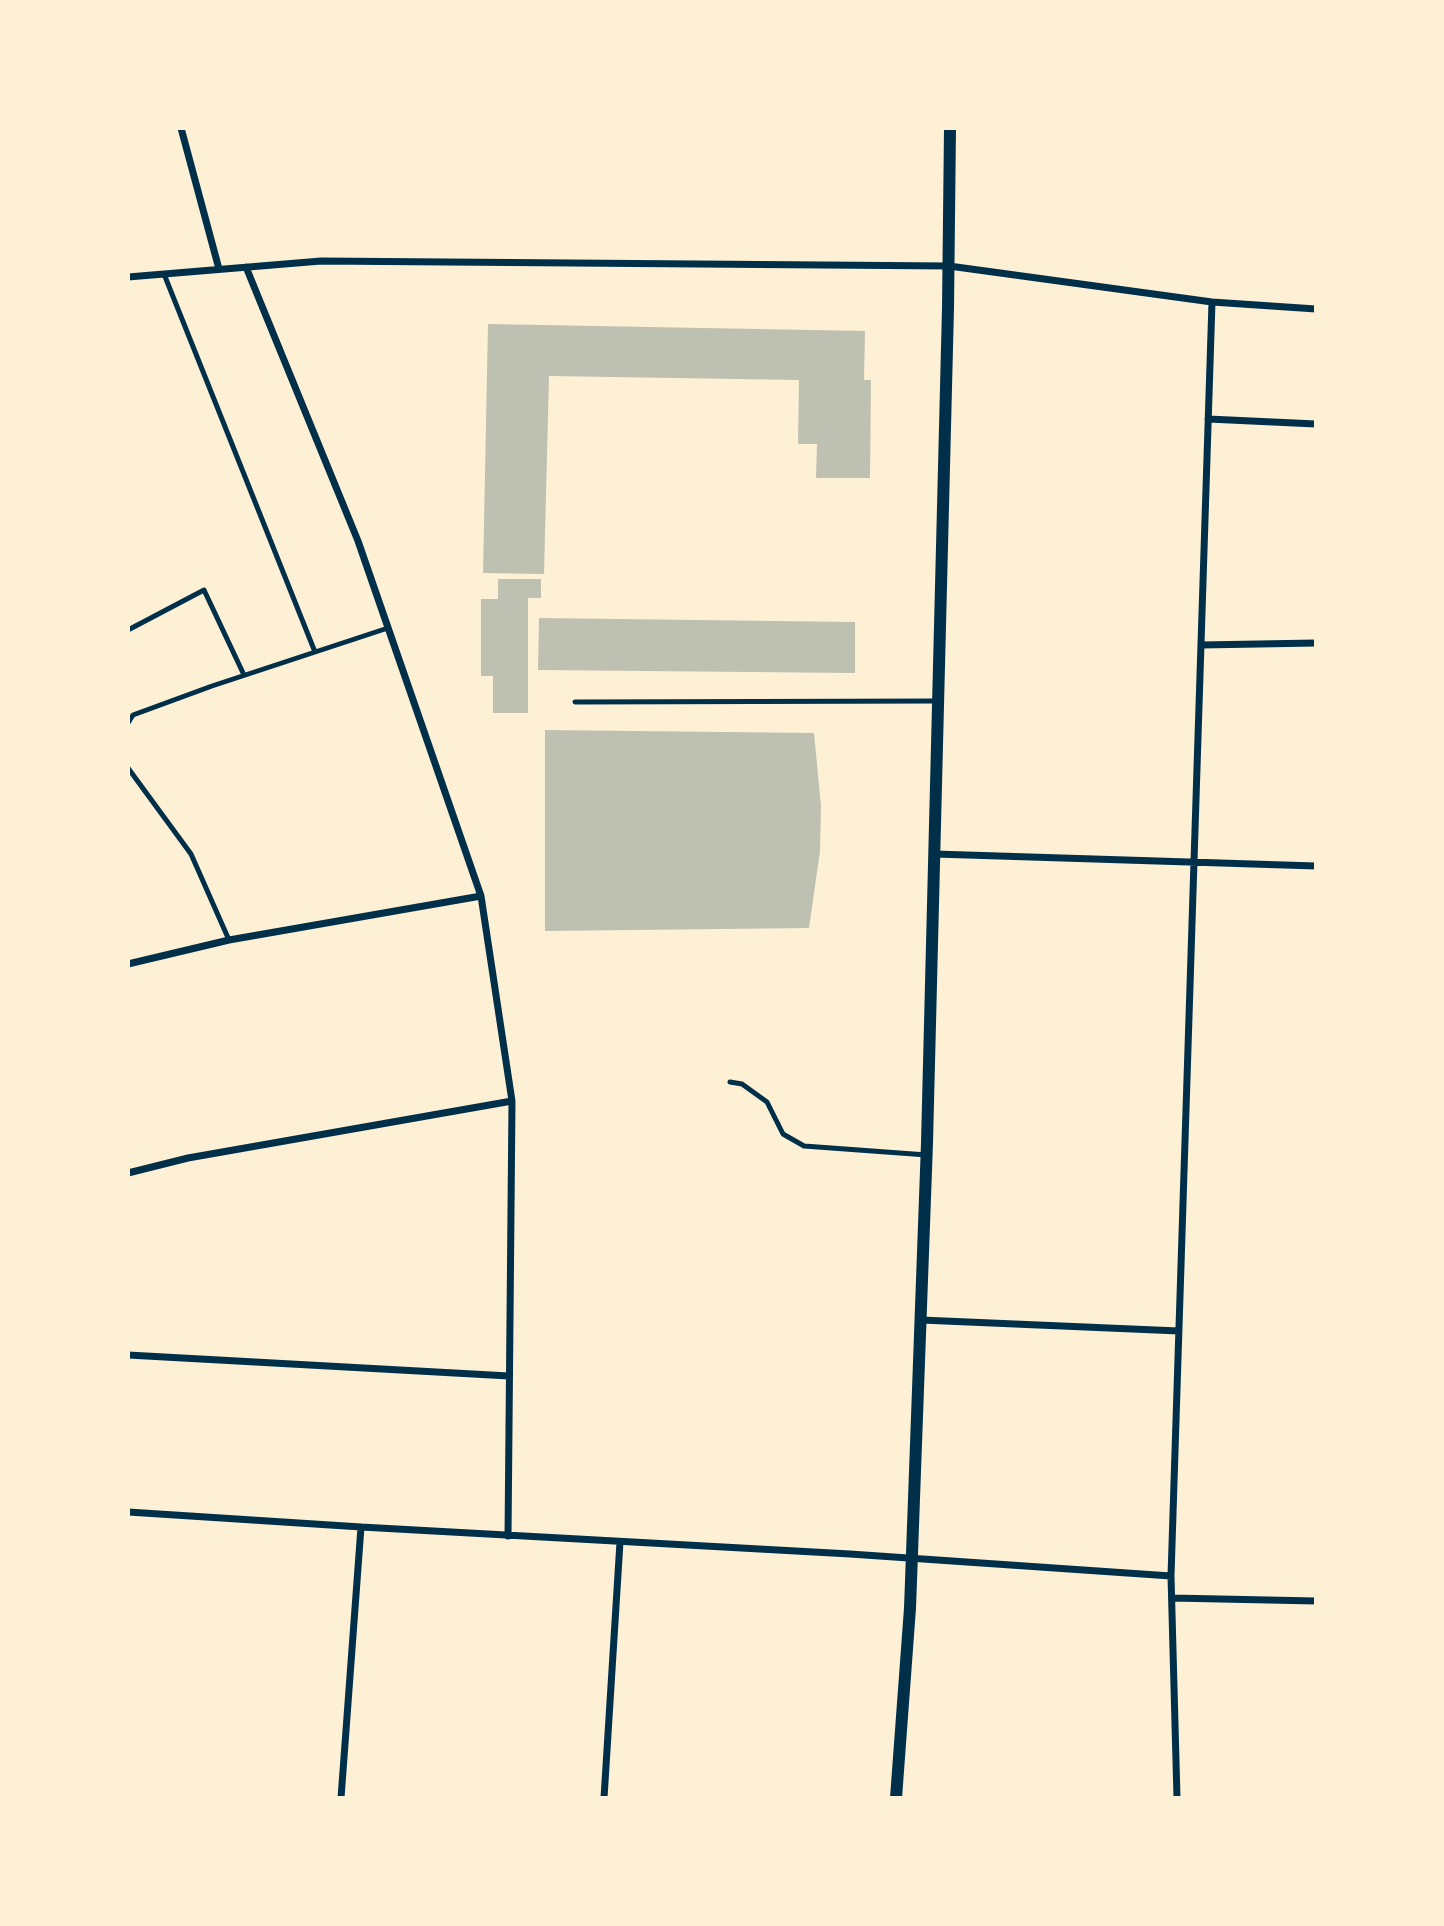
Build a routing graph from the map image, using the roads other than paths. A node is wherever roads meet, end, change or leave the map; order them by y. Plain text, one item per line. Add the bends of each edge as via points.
1 (181, 128) edge
2 (950, 128) edge
3 (949, 266) junction
4 (246, 267) junction
5 (219, 269) junction
6 (163, 274) junction
7 (128, 277) edge
8 (1212, 302) junction
9 (1316, 309) edge
10 (1208, 418) junction
11 (1316, 424) edge
12 (388, 628) junction
13 (128, 629) edge
14 (1316, 643) edge
15 (1201, 645) junction
16 (315, 652) junction
17 (244, 676) junction
18 (939, 701) junction
19 (575, 702) dead end
20 (128, 723) edge
21 (128, 768) edge
22 (936, 854) junction
23 (1194, 862) junction
24 (1316, 866) edge
25 (481, 896) junction
26 (229, 940) junction
27 (128, 964) edge
28 (730, 1082) dead end
29 (512, 1101) junction
30 (927, 1156) junction
31 (128, 1173) edge
32 (921, 1320) junction
33 (1179, 1331) junction
34 (128, 1355) edge
35 (509, 1376) junction
36 (128, 1512) edge
37 (361, 1528) junction
38 (508, 1536) junction
39 (620, 1542) junction
40 (912, 1559) junction
41 (1171, 1576) junction
42 (1172, 1598) junction
43 (1316, 1601) edge
44 (341, 1798) edge
45 (604, 1798) edge
46 (896, 1798) edge
47 (1177, 1798) edge

1 - 5 street
2 - 3 street
3 - 4 street via 321,261
3 - 8 street
3 - 18 street
4 - 5 street
4 - 12 street via 358,541
5 - 6 street
6 - 7 street
6 - 16 lane
8 - 9 street
8 - 10 street
10 - 11 street
10 - 15 street
12 - 16 lane
12 - 25 street
13 - 17 lane via 204,590
14 - 15 street
15 - 23 street
16 - 17 lane
17 - 20 lane via 133,715
18 - 19 lane
18 - 22 street
21 - 26 lane via 191,854
22 - 23 street
22 - 30 street
23 - 24 street
23 - 33 street
25 - 26 street
25 - 29 street
26 - 27 street
28 - 30 lane via 742,1084 766,1102 783,1134 804,1146
29 - 31 street via 188,1158
29 - 35 street
30 - 32 street
32 - 33 street
32 - 40 street
33 - 41 street
34 - 35 street
35 - 38 street
36 - 37 street
37 - 38 street
37 - 44 street
38 - 39 street
39 - 40 street
39 - 45 street
40 - 41 street
40 - 46 street
41 - 42 street
42 - 43 street
42 - 47 street

